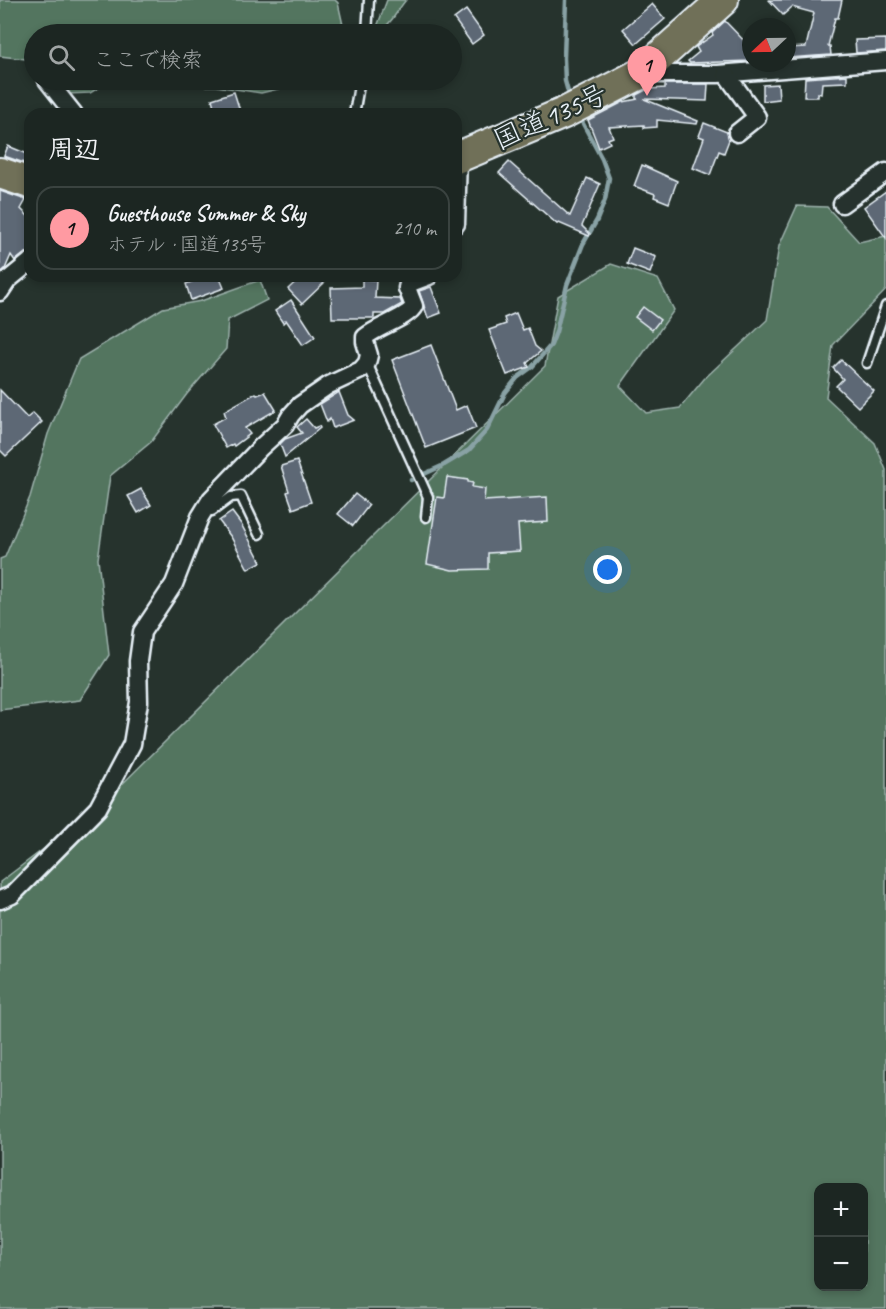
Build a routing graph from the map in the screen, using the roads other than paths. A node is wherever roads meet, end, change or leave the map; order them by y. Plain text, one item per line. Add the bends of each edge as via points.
1 (723, 0) edge
2 (369, 2) edge
3 (368, 24) edge
4 (886, 61) edge
5 (640, 74) junction
6 (726, 74) junction
7 (55, 90) edge
8 (358, 90) edge
9 (69, 108) edge
10 (355, 108) edge
11 (737, 134) dead end
12 (462, 155) edge
13 (0, 172) edge
14 (886, 172) edge
15 (24, 181) edge
16 (842, 204) dead end
17 (24, 267) edge
18 (413, 282) edge
19 (3, 285) edge
20 (886, 306) edge
21 (367, 363) junction
22 (867, 363) dead end
23 (205, 509) junction
24 (426, 517) dead end
25 (259, 534) dead end
26 (0, 900) edge

1 - 5 highway, 国道135号
2 - 3 lane
4 - 6 street
5 - 6 street
5 - 12 highway, 国道135号 via 564,113
6 - 11 street via 757,117
7 - 9 street
8 - 10 lane
13 - 15 highway
14 - 16 street
17 - 19 street
18 - 21 street via 407,288 414,306 410,314 365,337
20 - 22 lane
21 - 23 street via 300,405
21 - 24 lane via 428,497
23 - 25 lane via 212,511 231,497 241,496
23 - 26 street via 174,584 142,632 139,702 132,744 99,807 12,895

